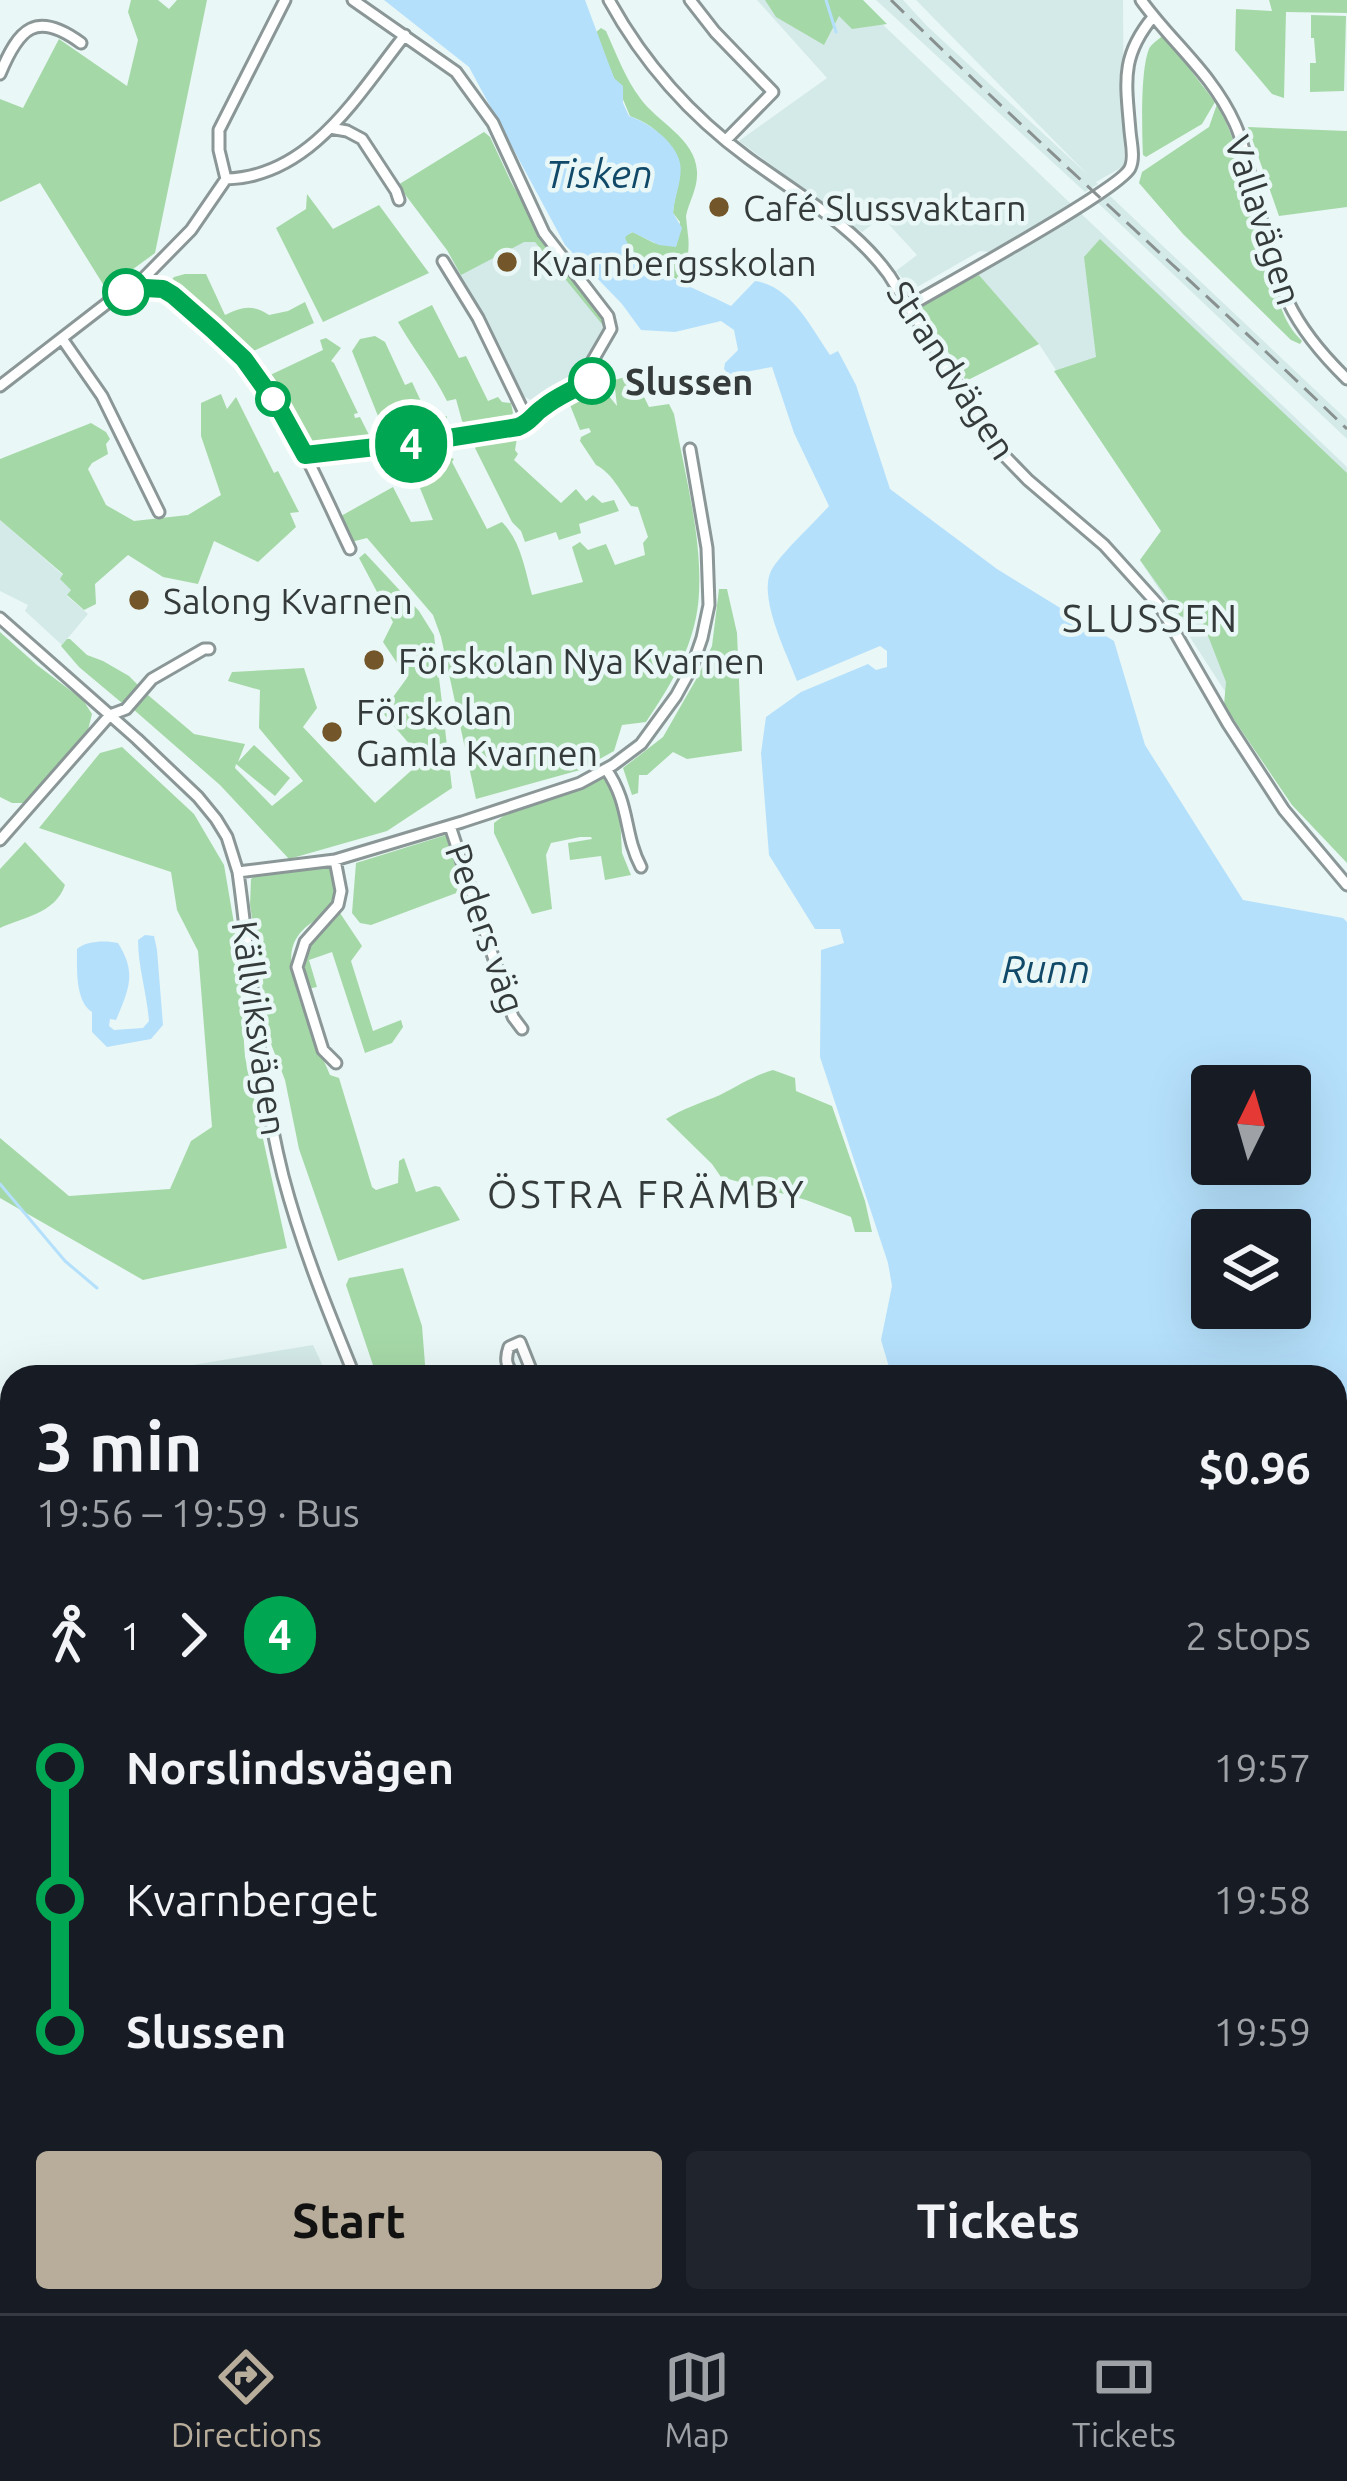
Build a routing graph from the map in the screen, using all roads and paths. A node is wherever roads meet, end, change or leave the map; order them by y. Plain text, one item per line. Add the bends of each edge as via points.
1 (285, 0) edge
2 (353, 0) edge
3 (609, 0) edge
4 (690, 0) edge
5 (1141, 0) edge
6 (1154, 17) junction
7 (406, 35) junction
8 (81, 43) dead end
9 (0, 74) edge
10 (330, 128) junction
11 (726, 140) junction
12 (226, 179) junction
13 (399, 200) dead end
14 (442, 261) dead end
15 (133, 289) junction
16 (909, 306) junction
17 (63, 340) junction
18 (606, 377) dead end
19 (1347, 380) edge
20 (0, 386) edge
21 (578, 386) junction
22 (529, 423) junction
23 (690, 449) dead end
24 (305, 455) junction
25 (159, 512) dead end
26 (350, 549) dead end
27 (0, 618) edge
28 (209, 649) dead end
29 (110, 715) junction
30 (606, 769) junction
31 (450, 826) junction
32 (0, 840) edge
33 (335, 860) junction
34 (641, 867) dead end
35 (238, 872) junction
36 (1347, 885) edge
37 (522, 1029) dead end
38 (336, 1064) dead end
39 (350, 1365) edge
40 (506, 1365) edge
41 (529, 1365) edge

1 - 12 street via 219,130
2 - 7 street
3 - 11 street, Strandvägen via 663,79
4 - 11 street via 772,90
5 - 6 street, Vallavägen
6 - 16 street via 1129,59 1127,173
6 - 19 street, Vallavägen via 1229,114 1286,302
7 - 10 street
7 - 21 street via 471,91 544,233 608,316 611,329
8 - 9 street via 61,28 37,27 15,42
10 - 12 street via 290,161
10 - 13 street via 362,139
11 - 16 street, Strandvägen via 870,250
12 - 15 street via 191,230
14 - 22 street
15 - 17 street
15 - 24 street via 172,293 244,359
16 - 36 street, Strandvägen via 1005,457 1105,545 1161,608 1284,810
17 - 20 street
17 - 25 street via 102,395
18 - 21 street
21 - 22 street
22 - 24 street
23 - 30 street via 710,572 703,638 659,721
24 - 26 street
27 - 29 street, Källviksvägen
28 - 29 street via 152,679
29 - 32 street
29 - 35 street, Källviksvägen via 209,810
30 - 31 street
30 - 34 street via 620,790
31 - 33 street
31 - 37 street, Peders väg
33 - 35 street
33 - 38 street via 338,905 304,942 297,967 323,1050
35 - 39 street, Källviksvägen via 282,1174
40 - 41 street via 509,1347 520,1342

